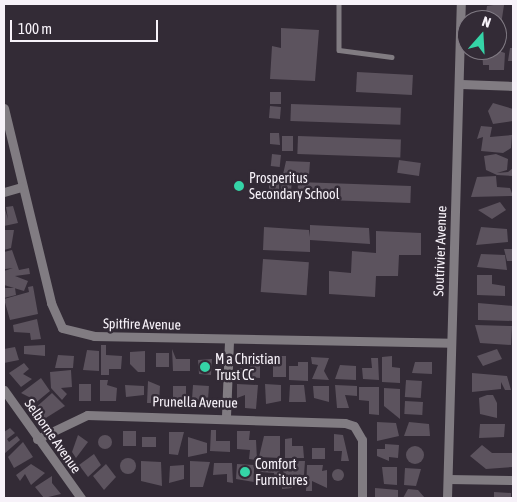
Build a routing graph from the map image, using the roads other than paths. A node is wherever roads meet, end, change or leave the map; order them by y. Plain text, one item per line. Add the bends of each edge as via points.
1 (338, 4) edge
2 (461, 4) edge
3 (392, 57) dead end
4 (461, 84) junction
5 (513, 86) edge
6 (4, 108) edge
7 (22, 187) junction
8 (4, 192) edge
9 (229, 340) junction
10 (451, 343) junction
11 (4, 390) edge
12 (226, 416) junction
13 (37, 439) junction
14 (448, 479) junction
15 (513, 480) edge
16 (81, 498) edge
17 (362, 498) edge
18 (447, 498) edge

1 - 3 lane via 339,50
2 - 4 street, Soutrivier Avenue
4 - 5 street
4 - 10 street, Soutrivier Avenue
6 - 7 street, Spitfire Avenue
7 - 8 street
7 - 9 street, Spitfire Avenue via 52,309 62,328 94,336
9 - 10 street, Spitfire Avenue
9 - 12 street
10 - 14 street, Soutrivier Avenue
11 - 13 street, Selborne Avenue
12 - 13 street, Prunella Avenue via 87,415
12 - 17 street, Prunella Avenue via 336,422 356,428 362,440
13 - 16 street, Selborne Avenue
14 - 15 street
14 - 18 street, Soutrivier Avenue

